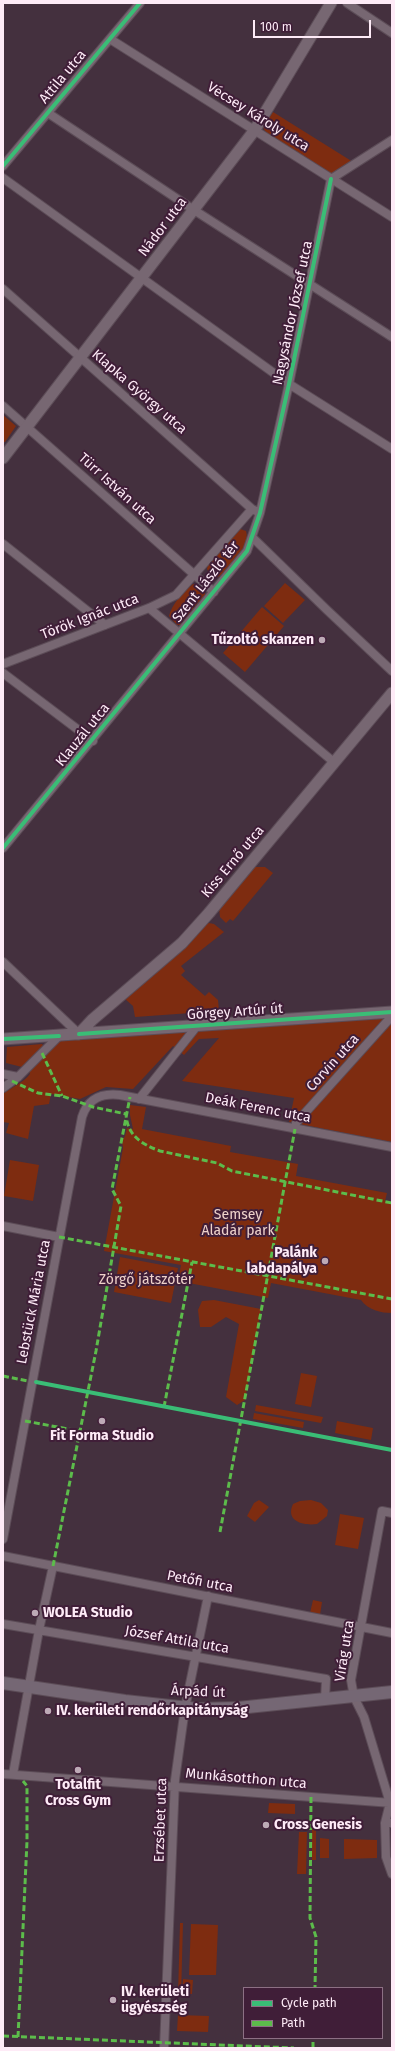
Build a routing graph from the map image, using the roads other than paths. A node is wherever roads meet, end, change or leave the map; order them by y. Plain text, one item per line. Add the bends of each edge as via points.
1 (140, 3) edge
2 (331, 3) edge
3 (347, 3) edge
4 (392, 33) edge
5 (110, 39) junction
6 (48, 113) junction
7 (254, 131) junction
8 (392, 140) edge
9 (3, 166) edge
10 (3, 178) edge
11 (331, 179) junction
12 (194, 210) junction
13 (392, 217) edge
14 (142, 279) junction
15 (311, 285) junction
16 (3, 289) edge
17 (392, 337) edge
18 (79, 357) junction
19 (289, 384) junction
20 (3, 406) edge
21 (26, 427) junction
22 (392, 449) edge
23 (274, 450) joint
24 (3, 458) edge
25 (256, 511) junction
26 (252, 537) junction
27 (3, 544) edge
28 (194, 575) junction
29 (214, 592) junction
30 (148, 608) junction
31 (105, 625) junction
32 (179, 634) junction
33 (3, 664) edge
34 (392, 671) edge
35 (3, 673) edge
36 (392, 693) edge
37 (92, 741) junction
38 (335, 763) junction
39 (3, 848) edge
40 (3, 962) edge
41 (392, 1012) edge
42 (392, 1016) edge
43 (197, 1026) junction
44 (79, 1034) junction
45 (58, 1036) junction
46 (3, 1039) edge
47 (3, 1074) edge
48 (18, 1077) junction
49 (3, 1088) edge
50 (120, 1095) joint
51 (139, 1099) junction
52 (295, 1129) junction
53 (392, 1147) edge
54 (3, 1226) edge
55 (59, 1237) junction
56 (392, 1513) edge
57 (3, 1539) edge
58 (3, 1556) edge
59 (53, 1566) junction
60 (208, 1596) junction
61 (3, 1624) edge
62 (361, 1627) junction
63 (39, 1630) junction
64 (392, 1633) edge
65 (195, 1657) junction
66 (3, 1683) edge
67 (29, 1688) junction
68 (392, 1692) edge
69 (354, 1697) junction
70 (325, 1700) junction
71 (185, 1708) junction
72 (3, 1774) edge
73 (13, 1774) junction
74 (174, 1786) junction
75 (391, 1803) edge
76 (389, 1823) edge
77 (392, 1874) edge
78 (164, 2048) edge

1 - 5 street, Attila utca
2 - 7 street, Nádor utca
3 - 4 street
5 - 6 street, Attila utca
5 - 7 street, Vécsey Károly utca
6 - 9 street, Attila utca
6 - 12 street
7 - 11 street, Vécsey Károly utca
7 - 12 street, Nádor utca
8 - 11 street
10 - 14 street
11 - 13 street, Vécsey Károly utca
11 - 15 street, Nagysándor József utca
12 - 14 street, Nádor utca
12 - 15 street
14 - 18 street, Nádor utca
14 - 19 street
15 - 17 street
15 - 19 street, Nagysándor József utca
16 - 18 street, Klapka György utca
18 - 21 street, Nádor utca
18 - 25 street, Klapka György utca
19 - 22 street
19 - 23 street, Nagysándor József utca
20 - 21 street, Türr István utca
21 - 24 street, Nádor utca
21 - 28 street, Türr István utca
23 - 25 street, Szent László tér
25 - 26 street, Szent László tér
25 - 28 street, Szent László tér
26 - 29 street, Szent László tér via 247,551
26 - 34 street, Szent László tér
27 - 31 street
28 - 29 street, Türr István utca
28 - 30 street, Szent László tér via 176,595
29 - 32 street, Szent László tér
30 - 31 street, Török Ignác utca
30 - 32 street, Török Ignác utca
31 - 33 street, Török Ignác utca
32 - 37 street, Klauzál utca
32 - 38 street, Szent László tér
35 - 37 street
36 - 38 street, Kiss Ernő utca
37 - 39 street, Klauzál utca
38 - 44 street, Kiss Ernő utca via 182,943
40 - 44 street
41 - 43 street, Görgey Artúr út
42 - 52 street, Corvin utca via 296,1123
43 - 44 street, Görgey Artúr út
43 - 51 street
44 - 45 street, Görgey Artúr út
45 - 46 street, Görgey Artúr út
45 - 48 street
47 - 48 street
48 - 49 street
50 - 51 street, Deák Ferenc utca
50 - 55 street, Lebstück Mária utca via 99,1096 84,1111
51 - 52 street, Deák Ferenc utca
52 - 53 street, Deák Ferenc utca
54 - 55 street
55 - 57 street, Lebstück Mária utca
56 - 62 street, Virág utca via 382,1511
58 - 59 street, Petőfi utca
59 - 60 street, Petőfi utca
59 - 63 street
60 - 62 street, Petőfi utca
60 - 65 street, Erzsébet utca
61 - 63 street, József Attila utca
62 - 64 street, Petőfi utca
62 - 69 street, Virág utca via 351,1680
63 - 65 street, József Attila utca
63 - 67 street
65 - 70 street, József Attila utca via 326,1678
65 - 71 street, Erzsébet utca
66 - 67 main road, Árpád út
67 - 71 main road, Árpád út
67 - 73 street
68 - 69 main road, Árpád út
69 - 70 main road, Árpád út
69 - 75 street, Virág utca via 364,1717
70 - 71 main road, Árpád út via 238,1708
71 - 74 street, Erzsébet utca
72 - 73 street, Munkásotthon utca
73 - 74 street, Munkásotthon utca
74 - 75 street, Munkásotthon utca
74 - 78 street, Erzsébet utca
75 - 76 street, Virág utca
76 - 77 street, Virág utca via 386,1857

